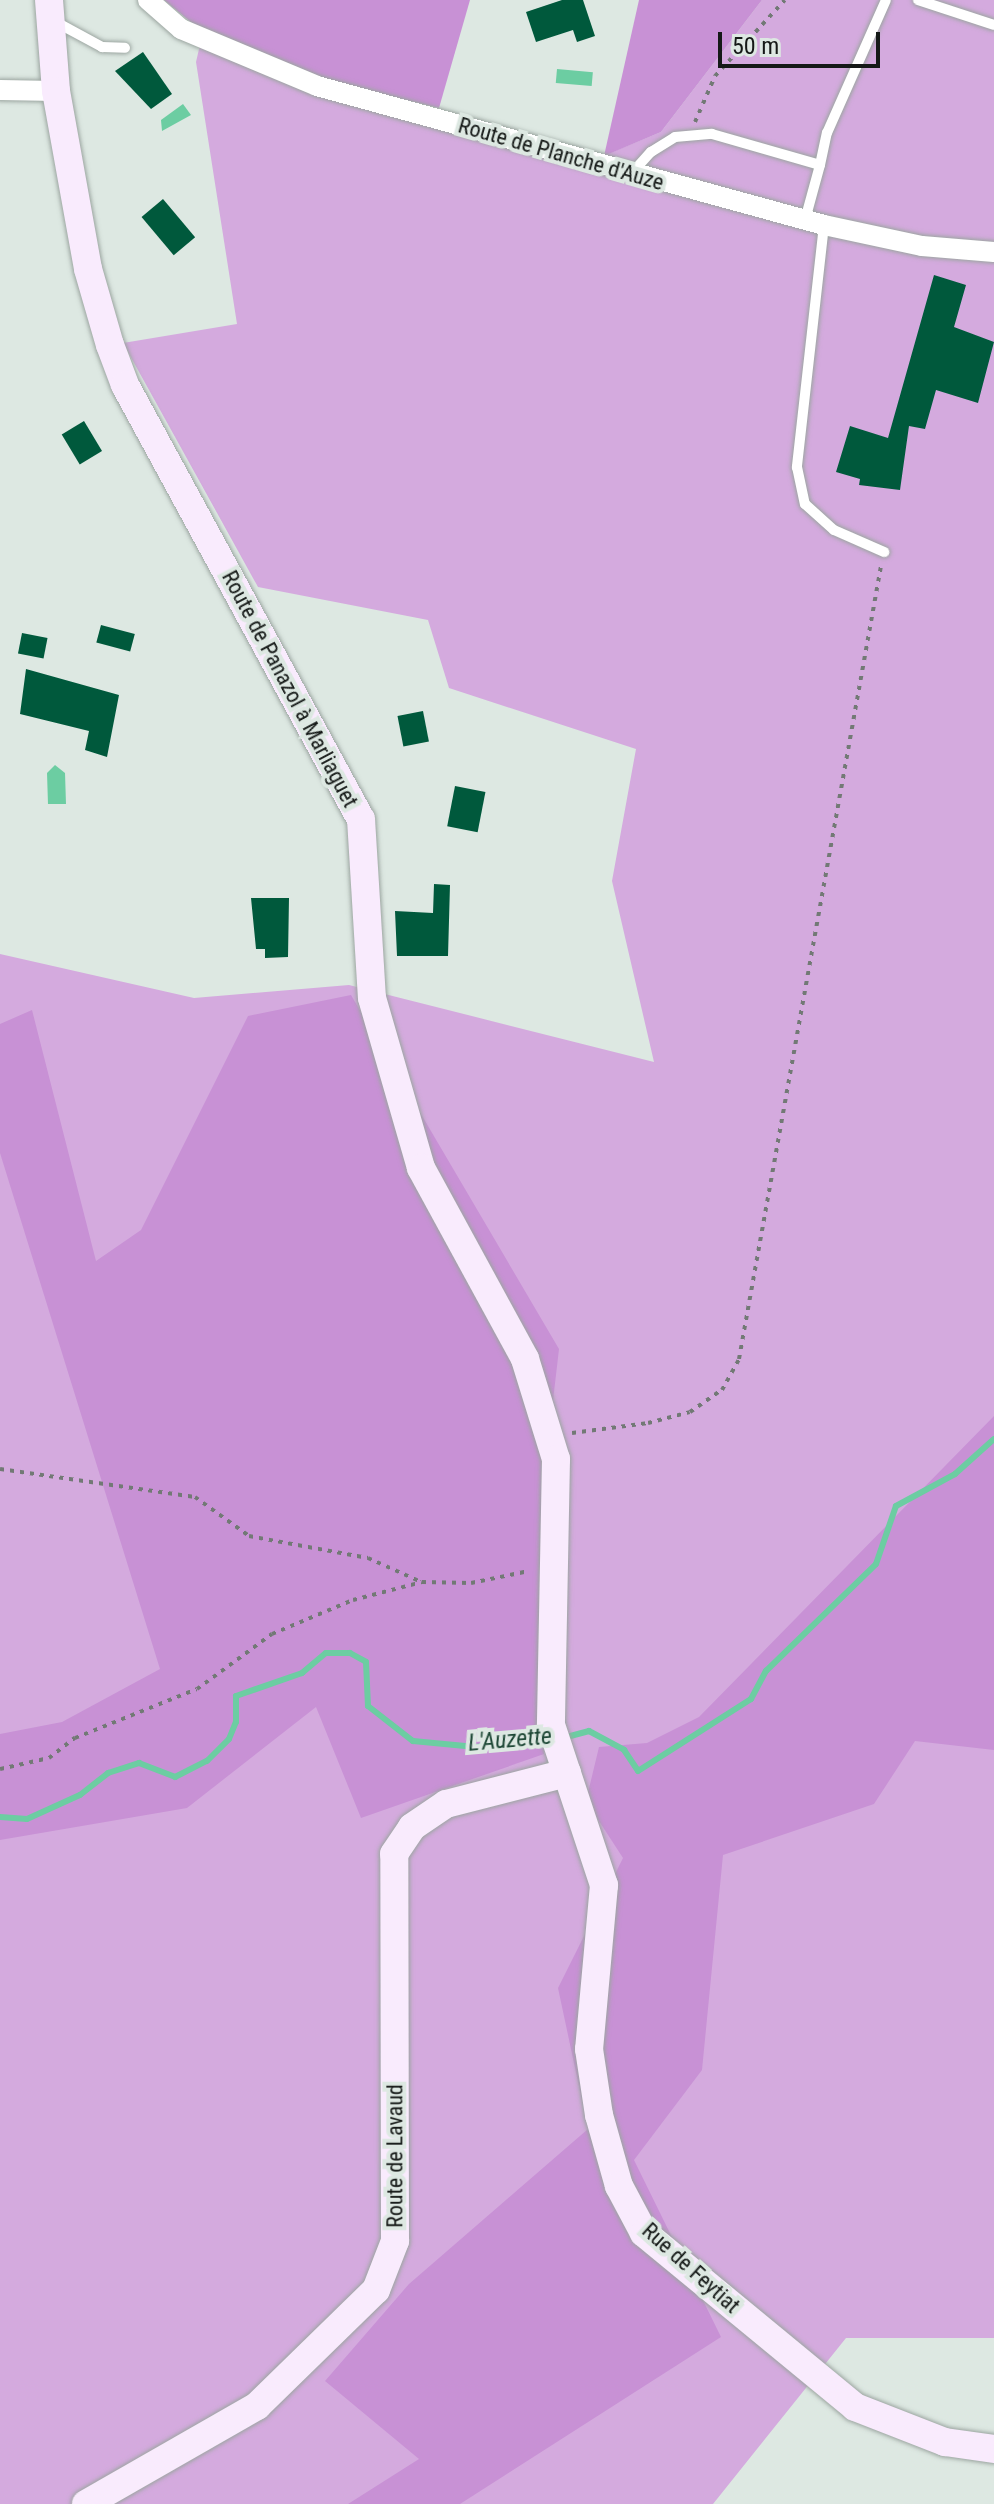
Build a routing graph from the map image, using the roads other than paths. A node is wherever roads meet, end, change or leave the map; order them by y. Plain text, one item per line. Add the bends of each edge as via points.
1 (148, 0) edge
2 (886, 0) edge
3 (918, 0) edge
4 (48, 10) edge
5 (994, 25) edge
6 (125, 48) dead end
7 (0, 90) edge
8 (56, 91) junction
9 (820, 165) junction
10 (631, 174) junction
11 (815, 222) junction
12 (994, 252) edge
13 (884, 552) road end
14 (563, 1765) junction
15 (994, 2449) edge
16 (86, 2504) edge

1 - 10 street, Route de Planche d'Auze via 181,29 317,86
2 - 9 lane via 827,133
3 - 5 lane
4 - 6 lane via 110,50
4 - 8 street, Route de Panazol à Marliaguet
7 - 8 street
8 - 14 street, Route de Panazol à Marliaguet via 88,269 125,385 361,819 372,998 421,1168 525,1359 556,1459 551,1725
9 - 10 lane via 692,132 651,152
9 - 11 lane
10 - 11 street, Route de Planche d'Auze
11 - 12 street, Route de Planche d'Auze via 922,246
11 - 13 lane via 797,467 805,504 834,530
14 - 15 street, Rue de Feytiat via 604,1885 589,2049 599,2115 619,2186 644,2233 855,2407 945,2442
14 - 16 street, Route de Lavaud via 446,1804 412,1827 394,1854 395,2241 376,2290 257,2406

